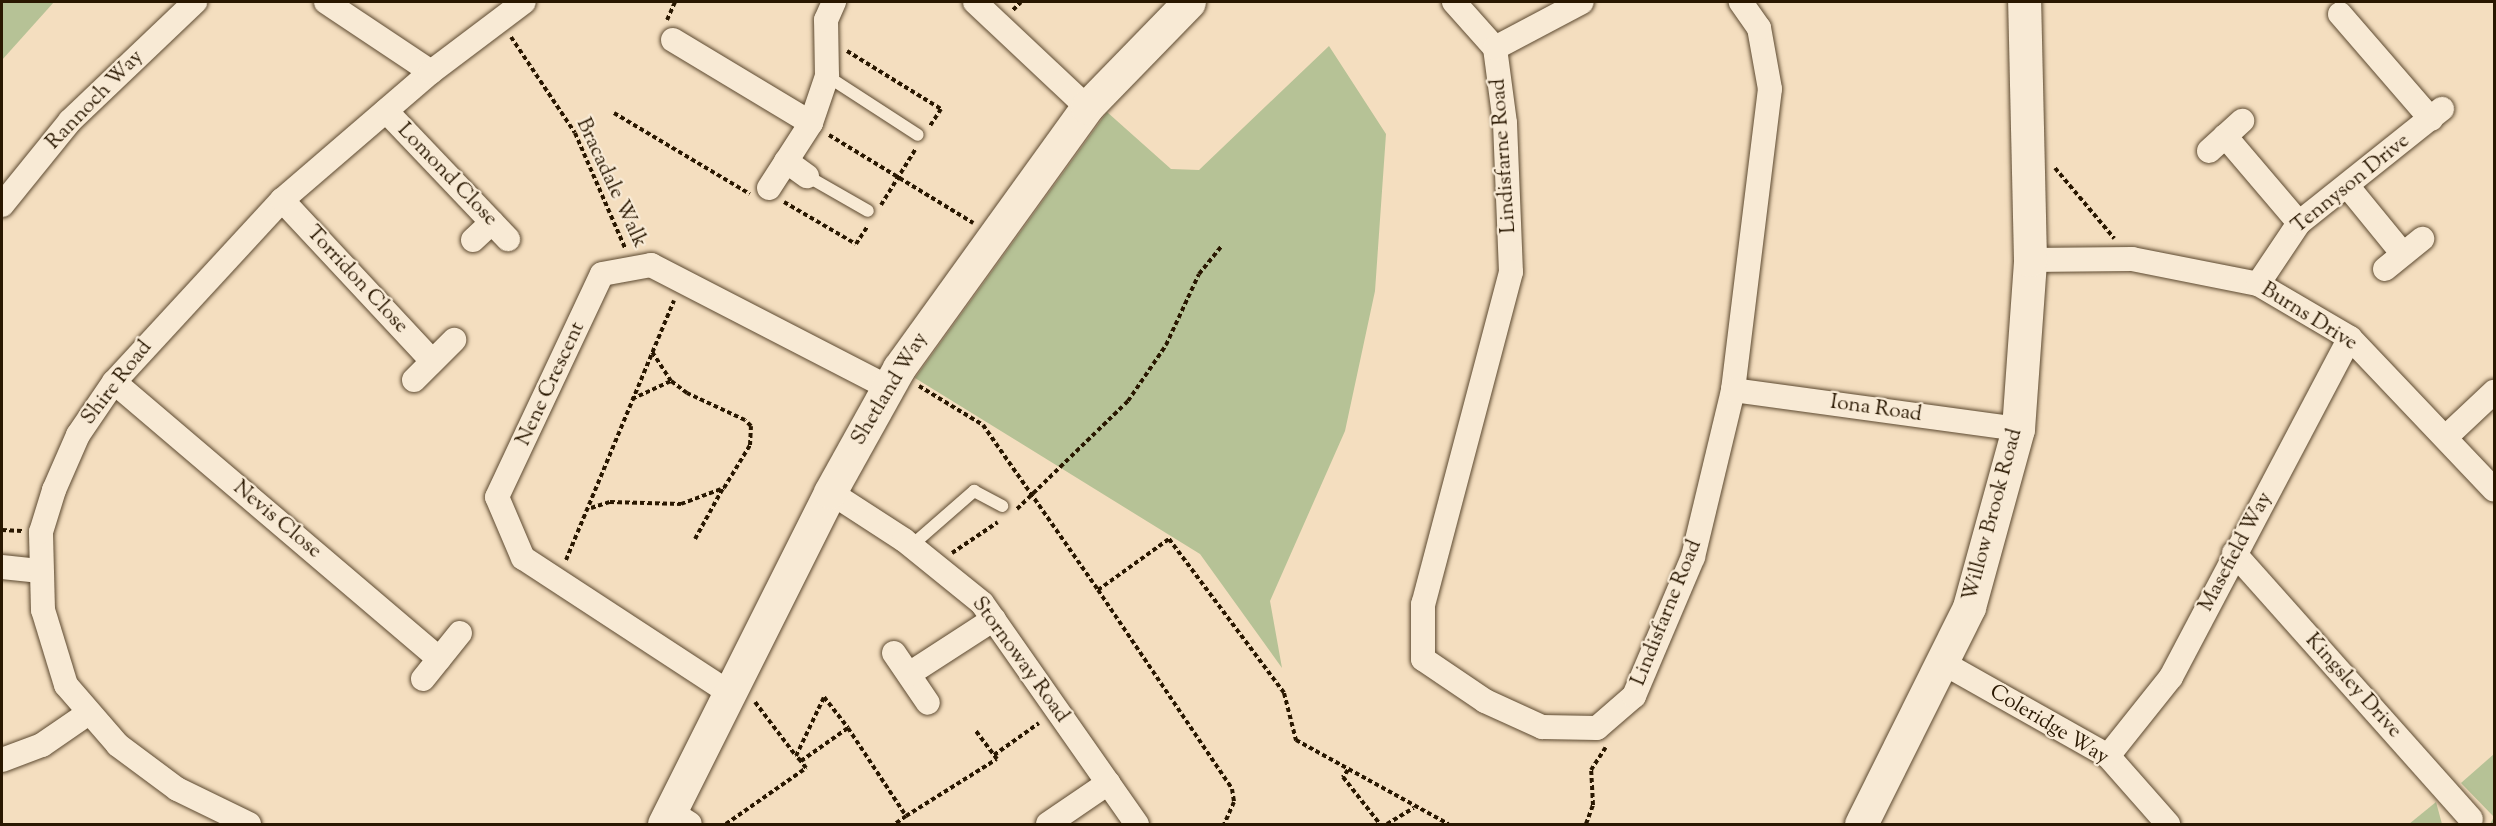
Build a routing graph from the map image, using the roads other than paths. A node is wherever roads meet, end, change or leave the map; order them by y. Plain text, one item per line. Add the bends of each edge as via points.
1 (195, 2) edge
2 (326, 2) edge
3 (524, 2) edge
4 (834, 2) edge
5 (975, 2) edge
6 (1189, 2) edge
7 (1454, 2) edge
8 (1582, 2) edge
9 (1741, 2) edge
10 (2024, 2) edge
11 (2344, 30) dead end
12 (673, 40) dead end
13 (1495, 48) junction
14 (431, 72) junction
15 (827, 76) junction
16 (1087, 107) junction
17 (386, 111) junction
18 (810, 123) junction
19 (2225, 136) dead end
20 (919, 140) road end
21 (786, 161) junction
22 (807, 176) joint
23 (769, 188) road end
24 (2349, 188) junction
25 (282, 200) junction
26 (2, 205) edge
27 (868, 211) dead end
28 (2300, 222) junction
29 (2422, 238) dead end
30 (472, 240) dead end
31 (2030, 260) junction
32 (2258, 284) junction
33 (2350, 338) junction
34 (454, 340) dead end
35 (431, 360) junction
36 (414, 380) dead end
37 (892, 380) junction
38 (114, 382) junction
39 (1732, 390) junction
40 (2494, 392) edge
41 (2018, 429) junction
42 (2446, 437) junction
43 (2494, 490) edge
44 (830, 492) junction
45 (1007, 511) road end
46 (911, 546) junction
47 (2234, 553) junction
48 (2, 567) edge
49 (41, 571) junction
50 (994, 620) junction
51 (460, 633) dead end
52 (894, 653) dead end
53 (439, 658) junction
54 (1945, 664) junction
55 (909, 674) junction
56 (423, 679) dead end
57 (731, 688) junction
58 (928, 702) dead end
59 (87, 714) junction
60 (2108, 756) junction
61 (2, 760) edge
62 (1108, 783) junction
63 (1132, 818) edge
64 (2471, 819) dead end
65 (675, 820) edge
66 (249, 825) edge
67 (1047, 825) edge
68 (1861, 825) edge
69 (2168, 825) edge

1 - 26 street, Rannoch Way via 70,121
2 - 14 street
3 - 14 street, Shire Road
4 - 15 street via 826,39
5 - 16 street
6 - 16 street, Shetland Way
7 - 13 street, Lindisfarne Road
8 - 13 street, Lindisfarne Road
9 - 39 street, Lindisfarne Road via 1759,28 1770,89
10 - 31 street, Willow Brook Road
11 - 24 street, Tennyson Drive via 2437,114
12 - 18 street
13 - 39 street, Lindisfarne Road via 1504,123 1511,272 1423,604 1423,659 1485,701 1542,727 1597,728 1634,696 1693,557
14 - 17 street, Shire Road
15 - 18 street
15 - 20 lane
16 - 37 street, Shetland Way
17 - 25 street, Shire Road
17 - 30 street, Lomond Close via 500,230
18 - 21 street
19 - 28 street
21 - 22 street
21 - 23 street
22 - 27 lane
24 - 28 street, Tennyson Drive
24 - 29 street via 2394,261
25 - 35 street, Torridon Close
25 - 38 street, Shire Road
28 - 32 street, Tennyson Drive
31 - 32 street, Burns Drive via 2132,259
31 - 41 street, Willow Brook Road
32 - 33 street, Burns Drive
33 - 42 street, Burns Drive
33 - 47 street, Masefield Way
34 - 35 street
35 - 36 street
37 - 44 street, Shetland Way
37 - 57 street, Nene Crescent via 651,265 602,274 497,497 523,558
38 - 49 street, Shire Road via 78,435 54,490 41,532
38 - 53 street, Nevis Close
39 - 41 street, Iona Road
40 - 42 street
41 - 54 street, Willow Brook Road via 1969,607
42 - 43 street, Burns Drive
44 - 46 street, Stornoway Road
44 - 57 street, Shetland Way
45 - 46 lane via 974,491
46 - 50 street, Stornoway Road via 937,564
47 - 60 street, Masefield Way via 2171,677
47 - 64 street, Kingsley Drive
48 - 49 street
49 - 59 street, Shire Road via 52,651
50 - 55 street
50 - 62 street, Stornoway Road
51 - 53 street
52 - 55 street
53 - 56 street
54 - 60 street, Coleridge Way
54 - 68 street, Willow Brook Road
55 - 58 street
57 - 65 street, Shetland Way
59 - 61 street via 42,746
59 - 66 street, Shire Road via 177,789
60 - 69 street, Coleridge Way
62 - 63 street, Stornoway Road
62 - 67 street

